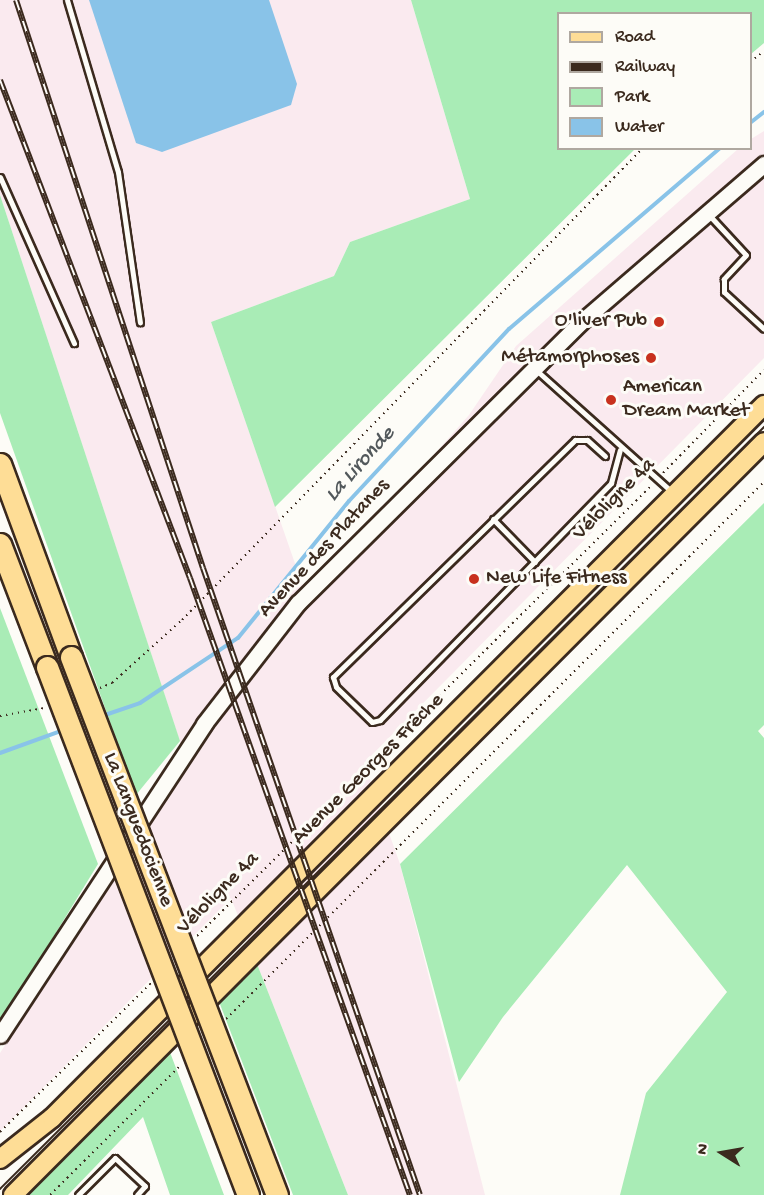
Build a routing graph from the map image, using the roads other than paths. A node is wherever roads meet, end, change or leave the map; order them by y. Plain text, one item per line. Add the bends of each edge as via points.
1 (67, 0) edge
2 (764, 165) edge
3 (0, 177) edge
4 (708, 213) junction
5 (140, 321) dead end
6 (764, 329) edge
7 (74, 343) dead end
8 (535, 369) junction
9 (764, 405) edge
10 (764, 442) edge
11 (620, 450) junction
12 (605, 456) dead end
13 (0, 464) edge
14 (674, 495) junction
15 (493, 519) junction
16 (0, 544) edge
17 (0, 556) edge
18 (535, 562) junction
19 (16, 587) junction
20 (0, 1035) edge
21 (0, 1160) edge
22 (13, 1195) edge
23 (78, 1195) edge
24 (137, 1195) edge
25 (248, 1195) edge
26 (277, 1195) edge

1 - 5 lane via 118,172
2 - 4 street, Avenue des Platanes
3 - 7 lane
4 - 6 lane via 746,255 724,279 724,292
4 - 8 street, Avenue des Platanes via 623,283
8 - 11 lane
8 - 20 street, Avenue des Platanes via 298,603 204,724
9 - 14 main road, Avenue Georges Frêche
10 - 22 main road
11 - 14 lane
11 - 18 lane via 611,483
12 - 15 lane via 587,440 575,440
13 - 26 highway, La Languedocienne, bridge
14 - 21 main road, Avenue Georges Frêche via 52,1118
15 - 18 lane
15 - 18 lane via 333,677 336,687 372,722 380,720
16 - 19 highway, La Languedocienne
17 - 19 lane
19 - 25 highway, La Languedocienne, bridge
23 - 24 lane via 115,1158 145,1186

